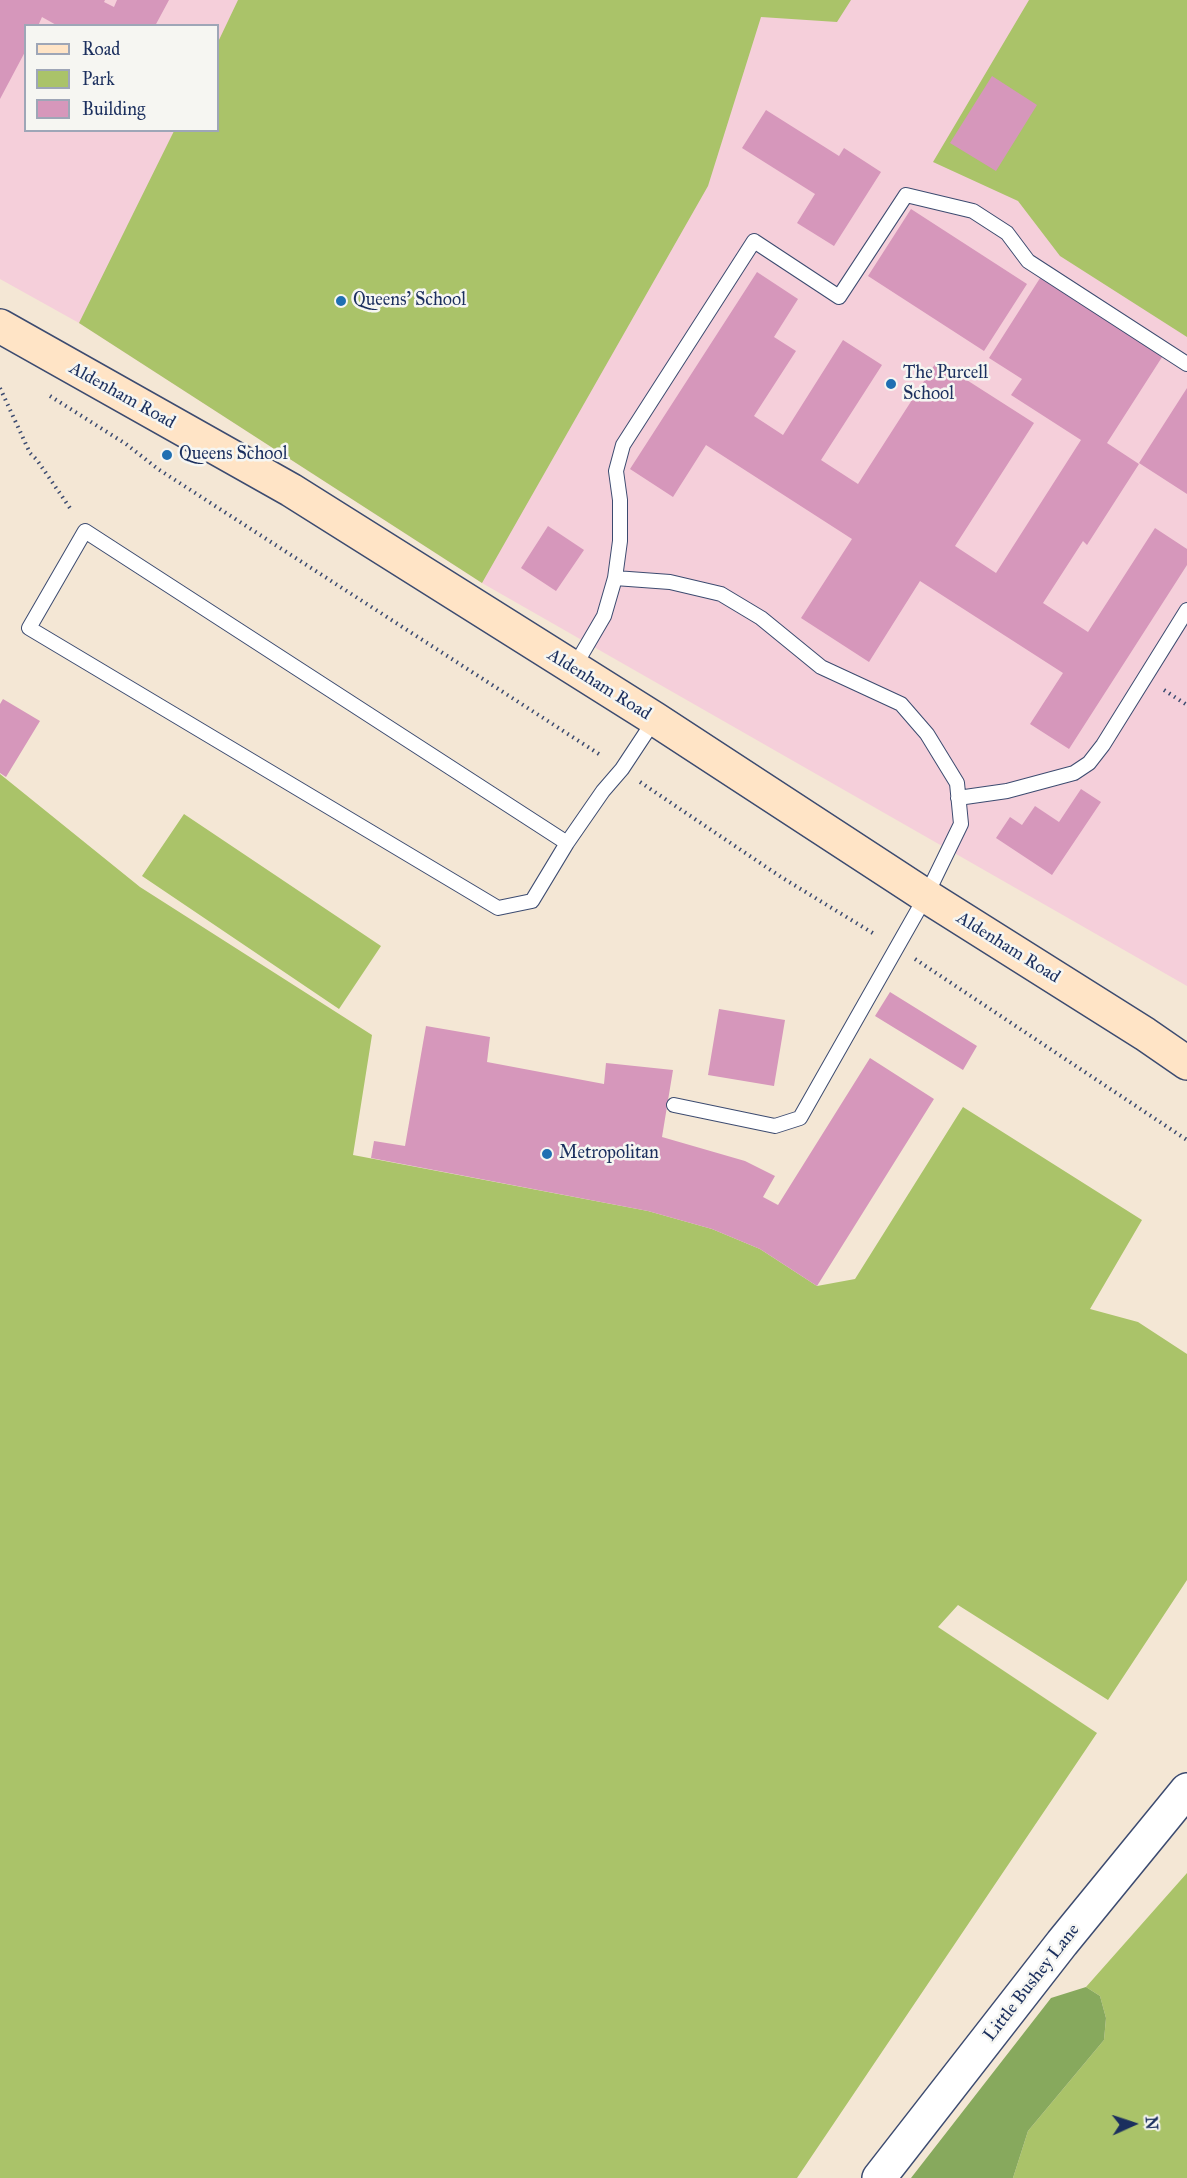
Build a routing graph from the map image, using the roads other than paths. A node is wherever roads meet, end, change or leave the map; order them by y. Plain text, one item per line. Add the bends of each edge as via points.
1 (0, 326) edge
2 (1187, 364) edge
3 (615, 578) junction
4 (1187, 610) edge
5 (573, 669) junction
6 (655, 719) junction
7 (958, 798) junction
8 (567, 843) junction
9 (926, 896) junction
10 (1187, 1063) edge
11 (674, 1105) dead end
12 (1187, 1790) edge
13 (879, 2178) edge

1 - 5 main road, Aldenham Road via 291,490
2 - 3 lane via 1028,261 1007,233 973,211 906,195 838,297 754,241 623,445 616,471 620,541
3 - 5 lane via 604,616
3 - 7 lane via 670,582 721,594 761,618 821,667 901,704 927,734 957,783
4 - 7 lane via 1089,763 1074,773 1007,791
5 - 6 main road, Aldenham Road
6 - 8 lane
6 - 9 main road, Aldenham Road
7 - 9 lane via 962,824
8 - 8 lane via 532,901 498,908 28,628 85,531
9 - 10 main road, Aldenham Road
9 - 11 lane via 800,1118 776,1126
12 - 13 street, Little Bushey Lane

